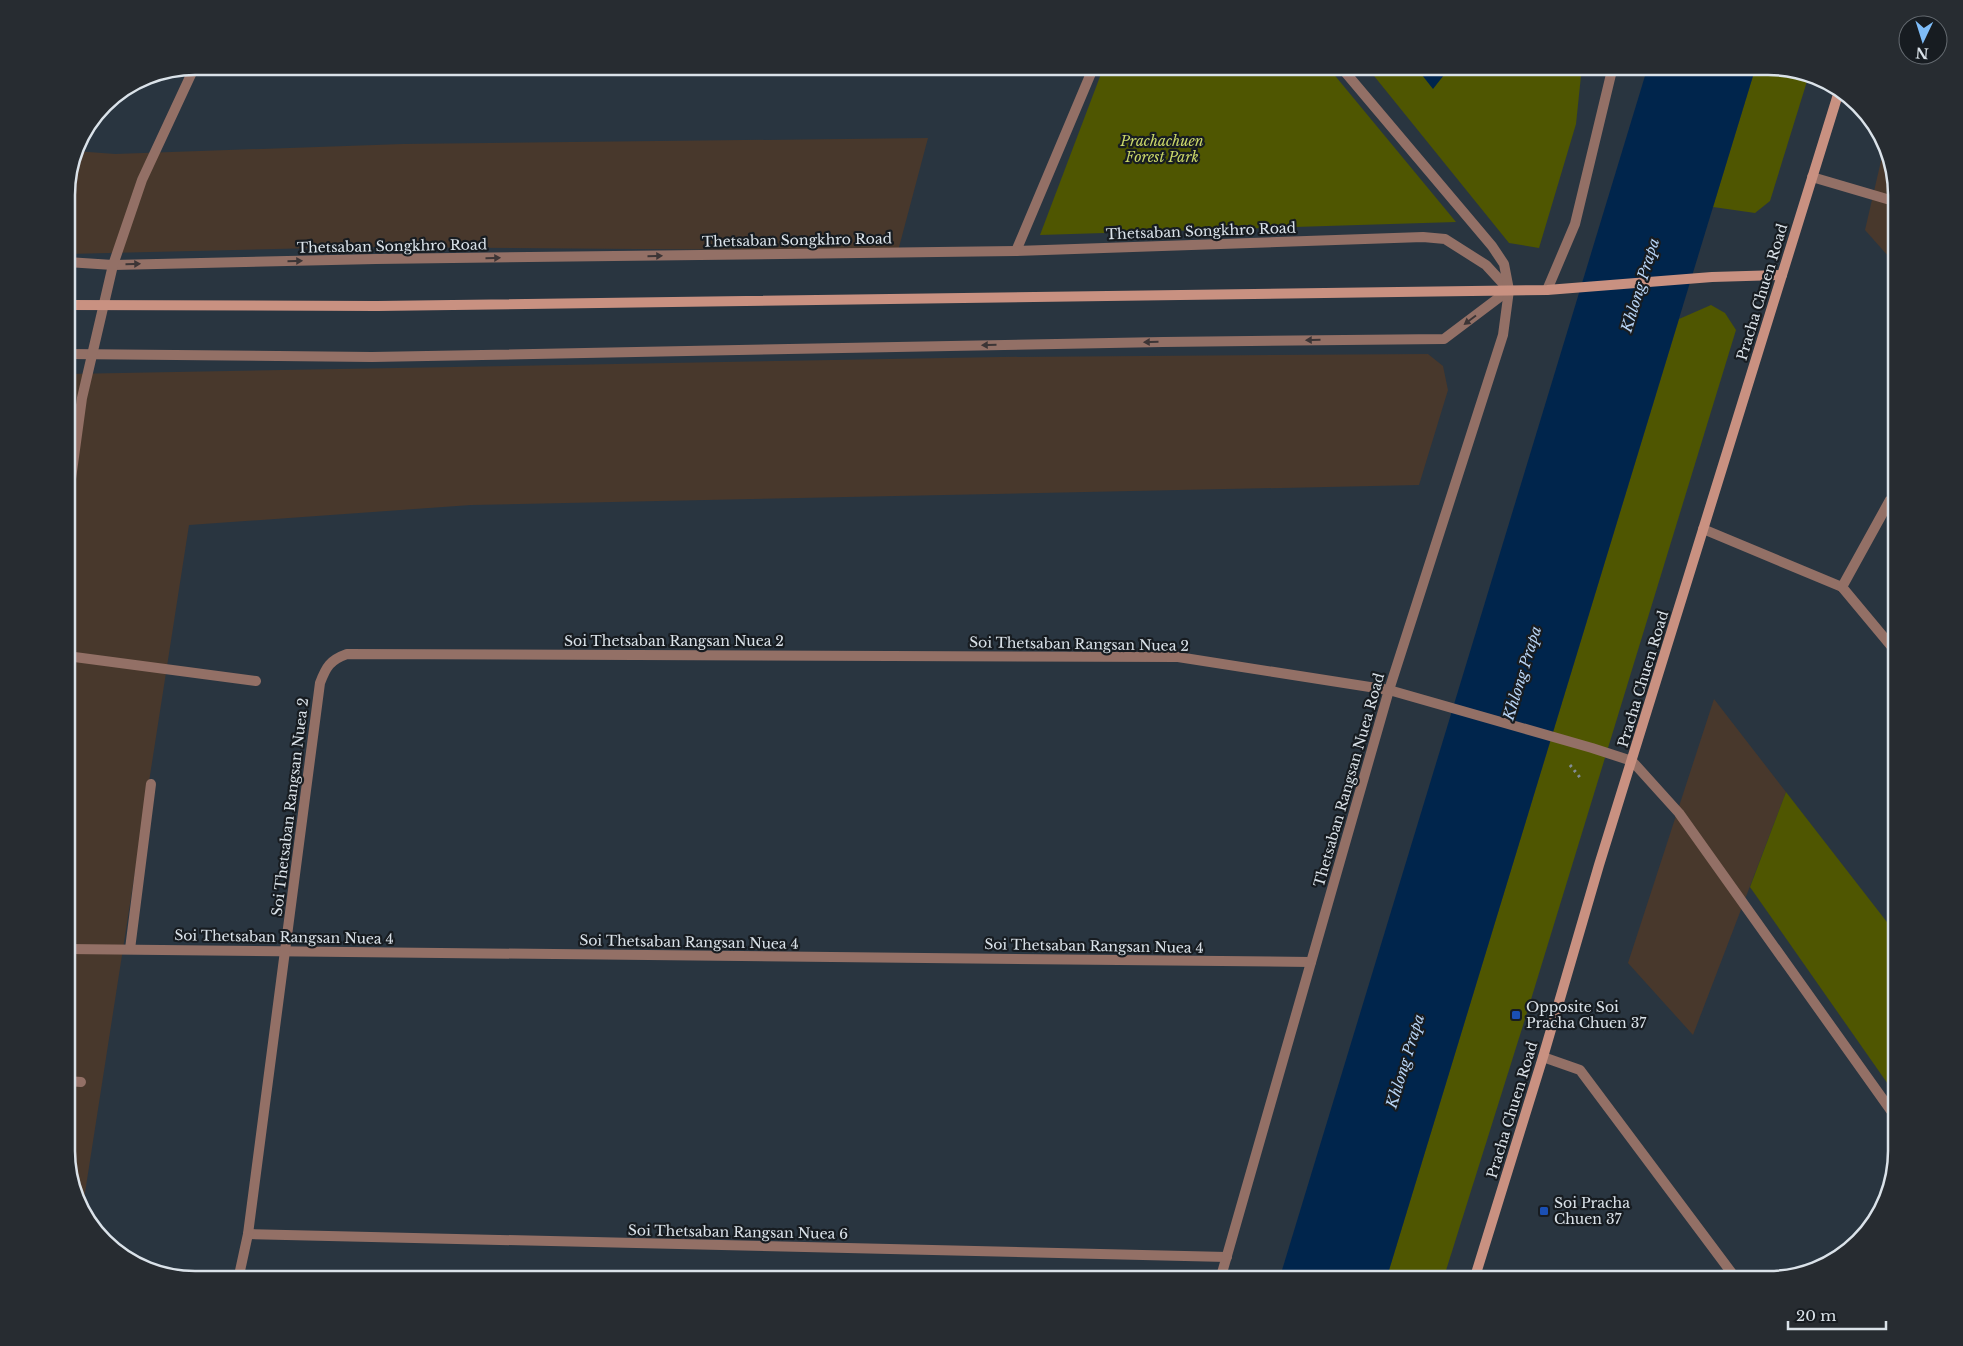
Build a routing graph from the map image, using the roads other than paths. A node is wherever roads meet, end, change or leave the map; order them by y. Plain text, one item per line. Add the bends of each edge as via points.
1 (191, 75) edge
2 (1090, 75) edge
3 (1348, 75) edge
4 (1611, 75) edge
5 (1837, 97) edge
6 (1812, 176) junction
7 (1888, 199) edge
8 (1016, 251) junction
9 (75, 263) edge
10 (113, 265) junction
11 (1782, 275) junction
12 (1509, 290) junction
13 (1547, 290) junction
14 (75, 305) edge
15 (102, 306) junction
16 (75, 354) edge
17 (92, 355) junction
18 (75, 446) edge
19 (1888, 504) edge
20 (1703, 529) junction
21 (1842, 587) junction
22 (1888, 642) edge
23 (75, 657) edge
24 (256, 681) dead end
25 (1389, 690) junction
26 (1632, 761) junction
27 (151, 784) dead end
28 (75, 949) edge
29 (130, 949) junction
30 (285, 951) junction
31 (1311, 962) junction
32 (1544, 1057) junction
33 (75, 1081) edge
34 (81, 1082) dead end
35 (1888, 1106) edge
36 (248, 1234) junction
37 (1227, 1257) junction
38 (240, 1271) edge
39 (1223, 1271) edge
40 (1477, 1271) edge
41 (1730, 1271) edge

1 - 10 street via 142,180
2 - 8 street
3 - 12 street, Thetsaban Rangsan Nuea Road via 1492,246 1504,264
4 - 13 street via 1575,224
5 - 6 street, Pracha Chuen Road
6 - 7 street
6 - 11 street, Pracha Chuen Road
10 -> 8 street, Thetsaban Songkhro Road
8 - 12 street, Thetsaban Songkhro Road via 1423,237 1445,239 1486,265
9 - 10 street, Thetsaban Songkhro Road
10 - 15 street
11 - 13 street
11 - 20 street, Pracha Chuen Road
12 - 13 street
12 - 15 street via 368,306
12 -> 17 street via 1444,339 372,357
12 - 25 street, Thetsaban Rangsan Nuea Road via 1503,335
14 - 15 street
15 - 17 street
16 - 17 street
17 - 18 street
19 - 21 street
20 - 21 street
20 - 26 street, Pracha Chuen Road
21 - 22 street
23 - 24 street
25 - 26 street, Soi Thetsaban Rangsan Nuea 2
25 - 30 street, Soi Thetsaban Rangsan Nuea 2 via 1178,657 347,654 327,666 320,683
25 - 31 street, Thetsaban Rangsan Nuea Road
26 - 32 street, Pracha Chuen Road via 1598,865
26 - 35 street via 1679,813
27 - 29 street
28 - 29 street, Soi Thetsaban Rangsan Nuea 4
29 - 30 street, Soi Thetsaban Rangsan Nuea 4
30 - 31 street, Soi Thetsaban Rangsan Nuea 4
30 - 36 street, Soi Thetsaban Rangsan Nuea 2
31 - 37 street, Thetsaban Rangsan Nuea Road
32 - 40 street, Pracha Chuen Road
32 - 41 street via 1580,1070
33 - 34 street
36 - 37 street, Soi Thetsaban Rangsan Nuea 6
36 - 38 street, Soi Thetsaban Rangsan Nuea 2
37 - 39 street, Thetsaban Rangsan Nuea Road

